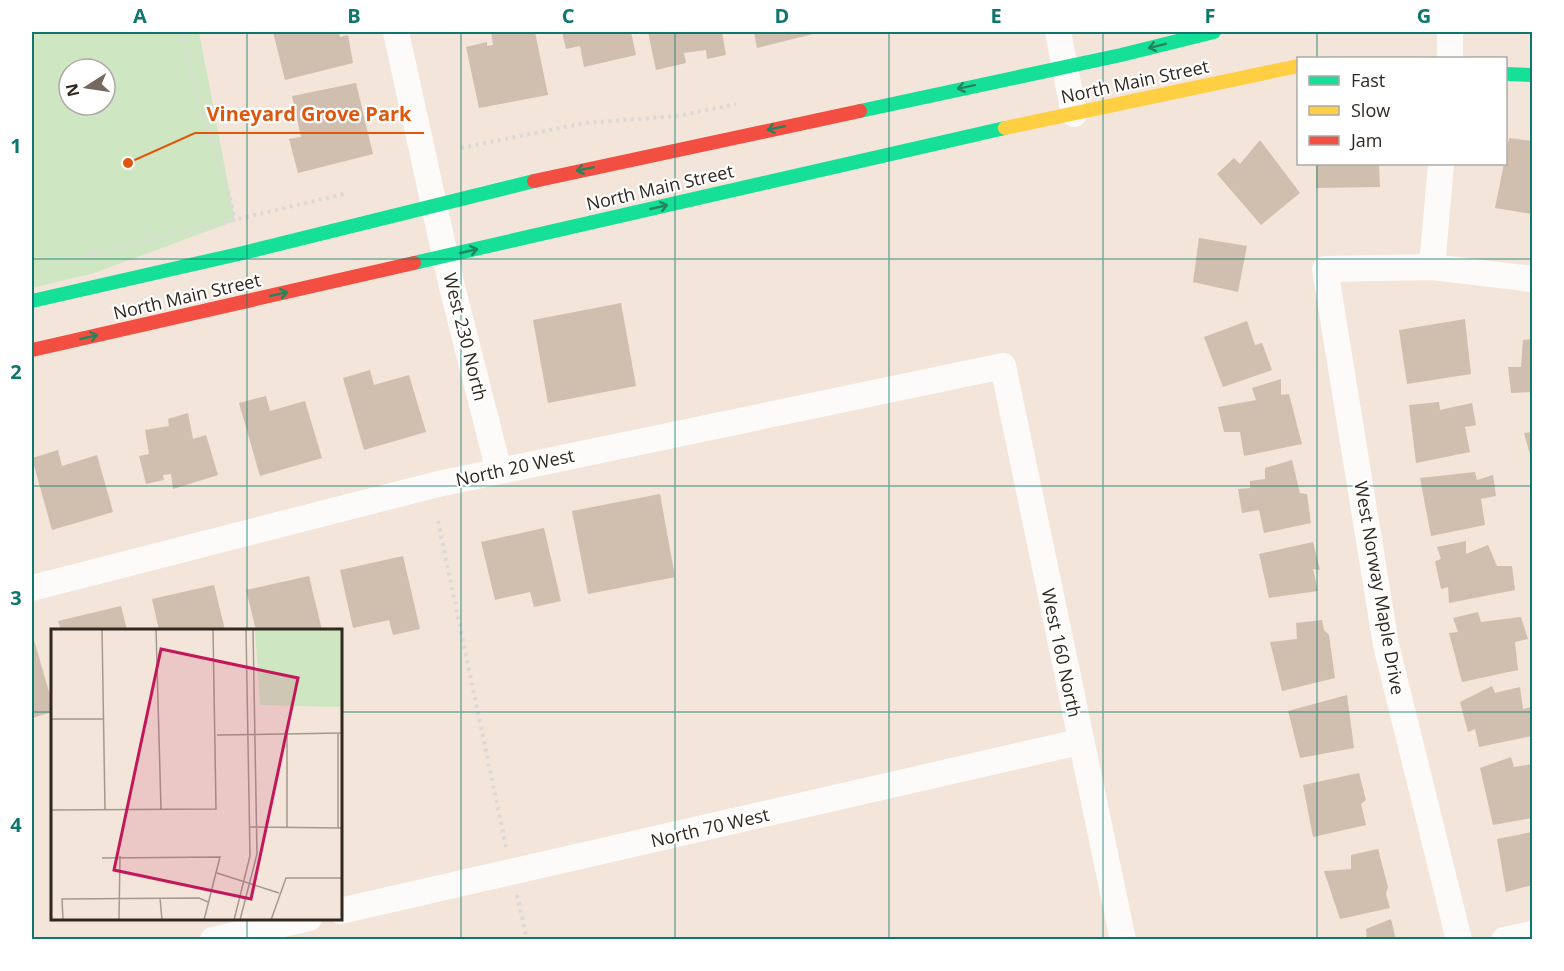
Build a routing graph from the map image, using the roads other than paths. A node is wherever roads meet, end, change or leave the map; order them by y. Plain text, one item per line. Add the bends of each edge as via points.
1 (396, 32) edge
2 (1058, 32) edge
3 (1214, 32) edge
4 (1450, 32) edge
5 (1450, 57) edge
6 (1065, 66) junction
7 (1297, 66) edge
8 (1507, 74) edge
9 (1533, 75) edge
10 (1074, 114) junction
11 (1441, 165) edge
12 (434, 203) junction
13 (445, 256) junction
14 (1432, 267) junction
15 (1533, 279) edge
16 (32, 301) edge
17 (32, 350) edge
18 (1003, 366) joint
19 (499, 471) junction
20 (32, 588) edge
21 (1079, 742) junction
22 (342, 912) edge
23 (300, 920) edge
24 (1533, 934) edge
25 (213, 939) edge
26 (1123, 939) edge
27 (1459, 939) edge
28 (1504, 939) edge

1 - 12 street, West 230 North
2 - 6 street
3 -> 6 main road, North Main Street
4 - 5 street
6 - 10 street
6 -> 12 main road, North Main Street
7 - 10 main road, North Main Street
8 - 9 main road
13 -> 10 main road, North Main Street
11 - 14 street
12 - 13 street, West 230 North
12 - 16 main road, North Main Street via 243,253
17 -> 13 main road, North Main Street
13 - 19 street, West 230 North
14 - 15 street
14 - 27 street, West Norway Maple Drive via 1324,269 1386,645
18 - 19 street, North 20 West
18 - 21 street, West 160 North
19 - 20 street, North 20 West
21 - 22 street, North 70 West
21 - 26 street, West 160 North
23 - 25 street
24 - 28 street

